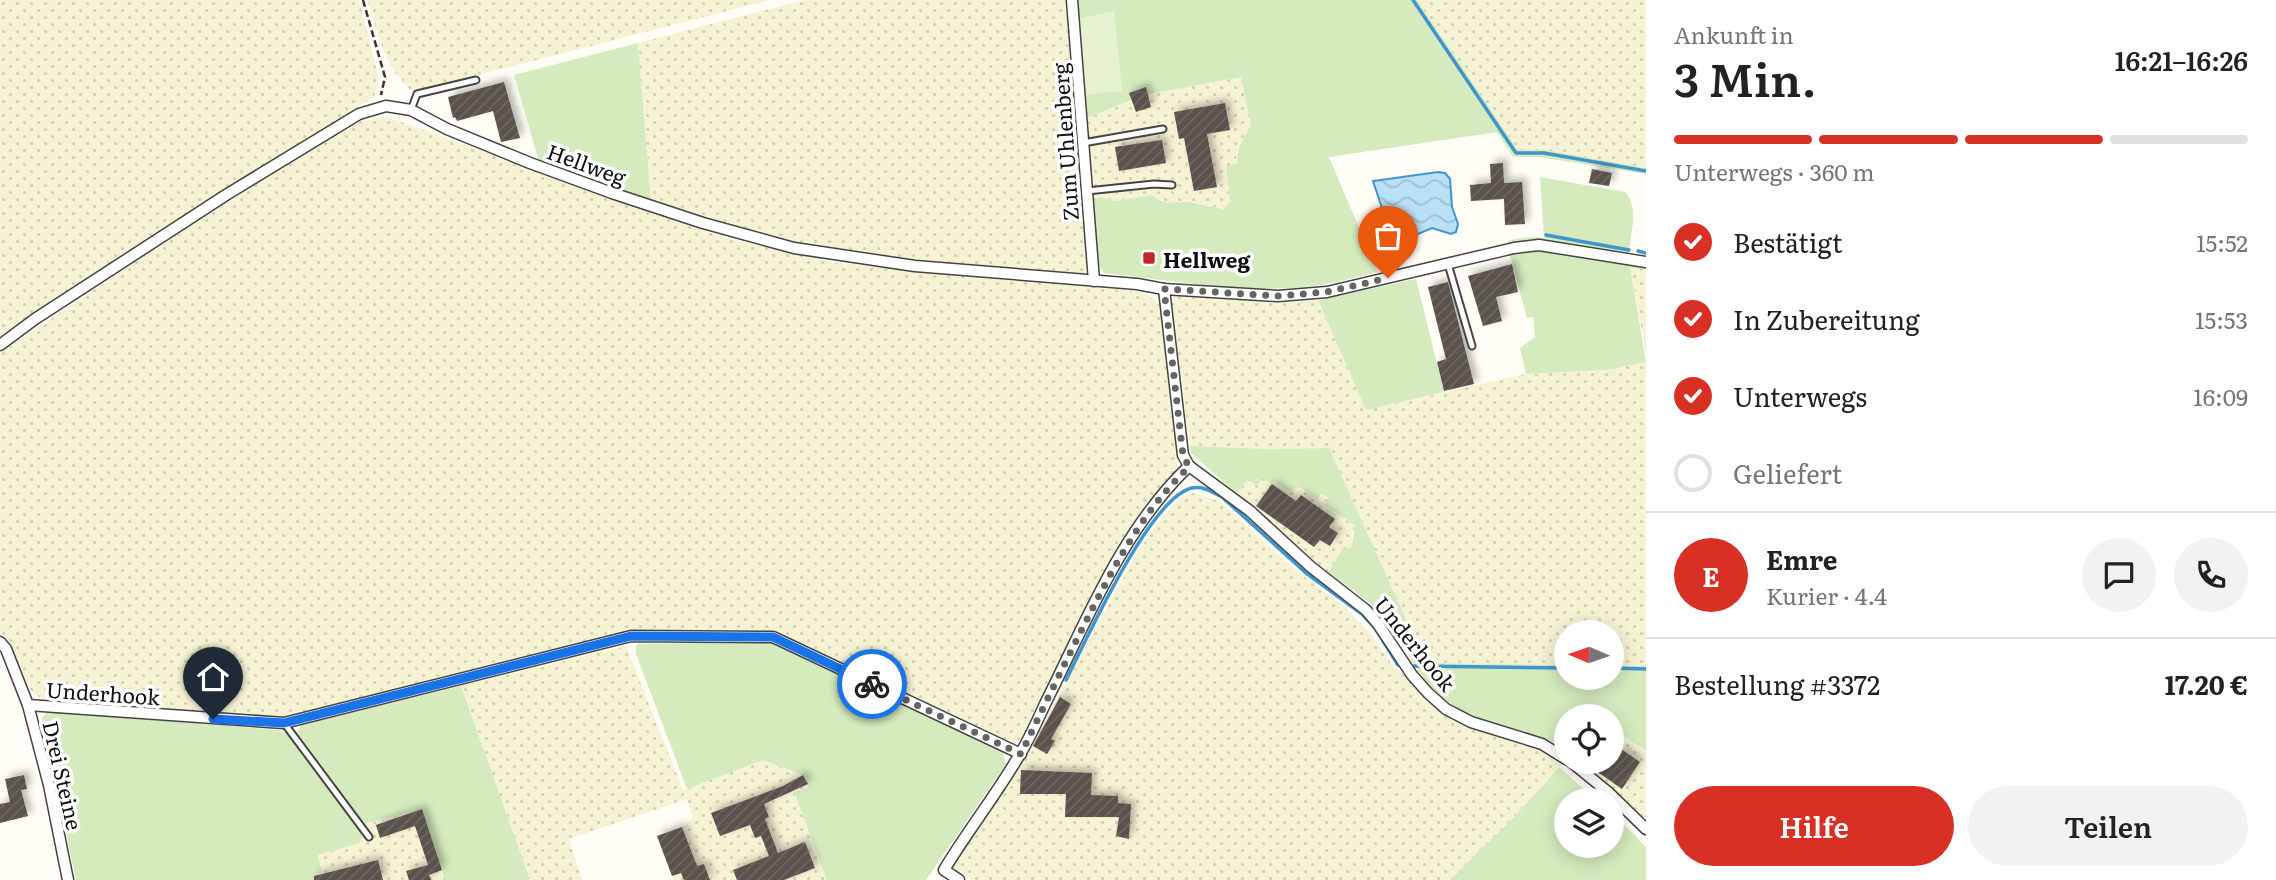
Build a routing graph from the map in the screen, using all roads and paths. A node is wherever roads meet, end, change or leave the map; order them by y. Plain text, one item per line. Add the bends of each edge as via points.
1 (363, 0) edge
2 (1072, 0) edge
3 (477, 80) dead end
4 (378, 108) junction
5 (411, 110) junction
6 (1163, 129) dead end
7 (1083, 144) junction
8 (1172, 185) dead end
9 (1087, 191) junction
10 (1646, 262) edge
11 (1448, 264) junction
12 (1094, 281) junction
13 (1164, 289) junction
14 (0, 345) edge
15 (1472, 346) dead end
16 (1189, 467) junction
17 (0, 642) edge
18 (28, 705) junction
19 (284, 723) junction
20 (1554, 751) edge
21 (1021, 754) junction
22 (1586, 774) edge
23 (1646, 829) edge
24 (369, 837) dead end
25 (68, 880) edge
26 (959, 880) edge

1 - 4 path via 385,77
2 - 7 street, Zum Uhlenberg
3 - 5 lane via 417,94
4 - 5 street, Hellweg
4 - 14 street, Hellweg via 359,114 226,195
5 - 12 street, Hellweg via 447,129 612,193 794,248 915,266
6 - 7 lane
7 - 9 street, Zum Uhlenberg
8 - 9 lane
9 - 12 street, Zum Uhlenberg
10 - 11 street, Hellweg via 1539,245
11 - 13 street, Hellweg via 1326,292 1279,296
11 - 15 lane
12 - 13 street, Hellweg
13 - 16 street via 1183,455
16 - 20 street, Underhook via 1250,511 1366,610 1412,675 1446,709
16 - 21 street via 1127,544
17 - 18 street, Drei Steine
18 - 19 street, Underhook
18 - 25 street, Drei Steine
19 - 21 street, Underhook via 631,636 773,637
19 - 24 lane
21 - 26 street via 944,870
22 - 23 street, Underhook

